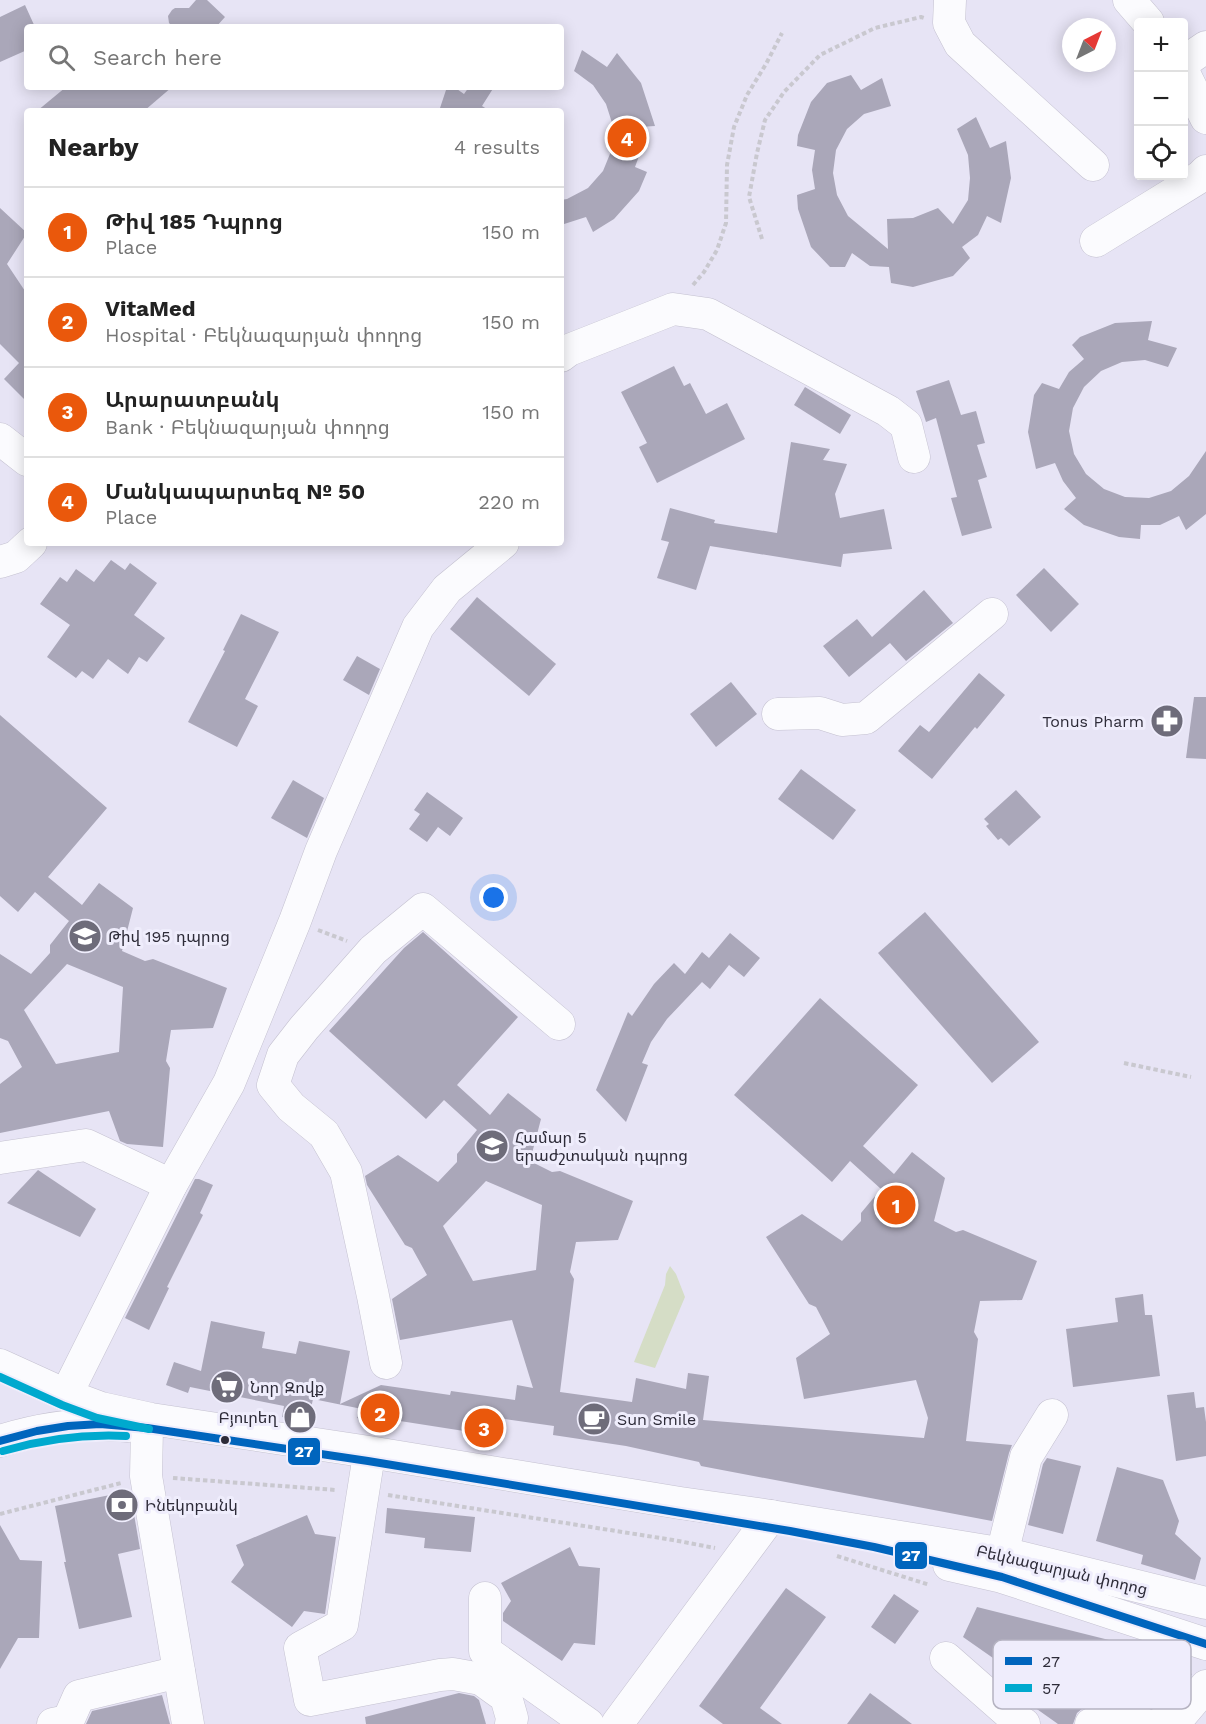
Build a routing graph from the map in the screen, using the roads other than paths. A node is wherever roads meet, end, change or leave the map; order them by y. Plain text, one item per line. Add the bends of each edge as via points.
1 (1129, 0) edge
2 (949, 12) edge
3 (1145, 18) edge
4 (1206, 47) edge
5 (1188, 59) edge
6 (1188, 81) edge
7 (1206, 118) edge
8 (1093, 165) dead end
9 (1206, 171) edge
10 (1096, 241) dead end
11 (564, 354) edge
12 (0, 439) edge
13 (914, 457) dead end
14 (24, 458) edge
15 (29, 546) edge
16 (499, 546) edge
17 (0, 562) edge
18 (992, 614) dead end
19 (778, 714) dead end
20 (559, 1024) dead end
21 (0, 1158) edge
22 (171, 1185) junction
23 (386, 1363) dead end
24 (0, 1365) edge
25 (66, 1395) junction
26 (1052, 1415) dead end
27 (147, 1428) junction
28 (0, 1441) edge
29 (368, 1461) junction
30 (767, 1522) junction
31 (1002, 1554) junction
32 (485, 1598) dead end
33 (1206, 1605) edge
34 (1202, 1642) edge
35 (946, 1658) dead end
36 (179, 1672) junction
37 (1206, 1686) edge
38 (993, 1700) edge
39 (1191, 1704) edge
40 (1003, 1709) edge
41 (1186, 1709) edge
42 (53, 1724) edge
43 (188, 1724) edge
44 (511, 1724) edge
45 (588, 1724) edge
46 (617, 1724) edge
47 (1024, 1724) edge
48 (1091, 1724) edge
49 (1144, 1724) edge
50 (1159, 1724) edge

1 - 3 street
2 - 8 street via 960,44
4 - 5 street
6 - 7 street
9 - 10 street
11 - 13 street via 673,309 708,314 888,411 906,425
12 - 14 street
15 - 17 street via 16,557
16 - 22 street via 447,589 418,627 321,851 229,1083
18 - 19 street via 866,718 842,720 820,712
20 - 23 street via 423,909 374,950 283,1055 273,1085 291,1107 324,1134 346,1172
21 - 22 street via 86,1145
22 - 25 street
24 - 25 street, Բեկնազարյան փողոց
25 - 30 street, Բեկնազարյան փողոց via 101,1408 151,1419 680,1503
26 - 31 street via 1026,1458
27 - 28 street, Բեկնազարյան փողոց via 68,1426
27 - 29 street, Բեկնազարյան փողոց
27 - 36 street via 146,1476
29 - 30 street, Բեկնազարյան փողոց
29 - 44 street via 342,1625 300,1648 310,1700 453,1674 482,1679 506,1697
30 - 31 street, Բեկնազարյան փողոց
30 - 34 street, Բեկնազարյան փողոց via 1002,1577
30 - 46 street
31 - 33 street, Բեկնազարյան փողոց
32 - 45 street via 485,1651
33 - 34 street
35 - 38 street
36 - 42 street via 79,1696 68,1721
36 - 43 street
37 - 39 street
40 - 47 street
41 - 50 street
48 - 49 street via 1115,1717

